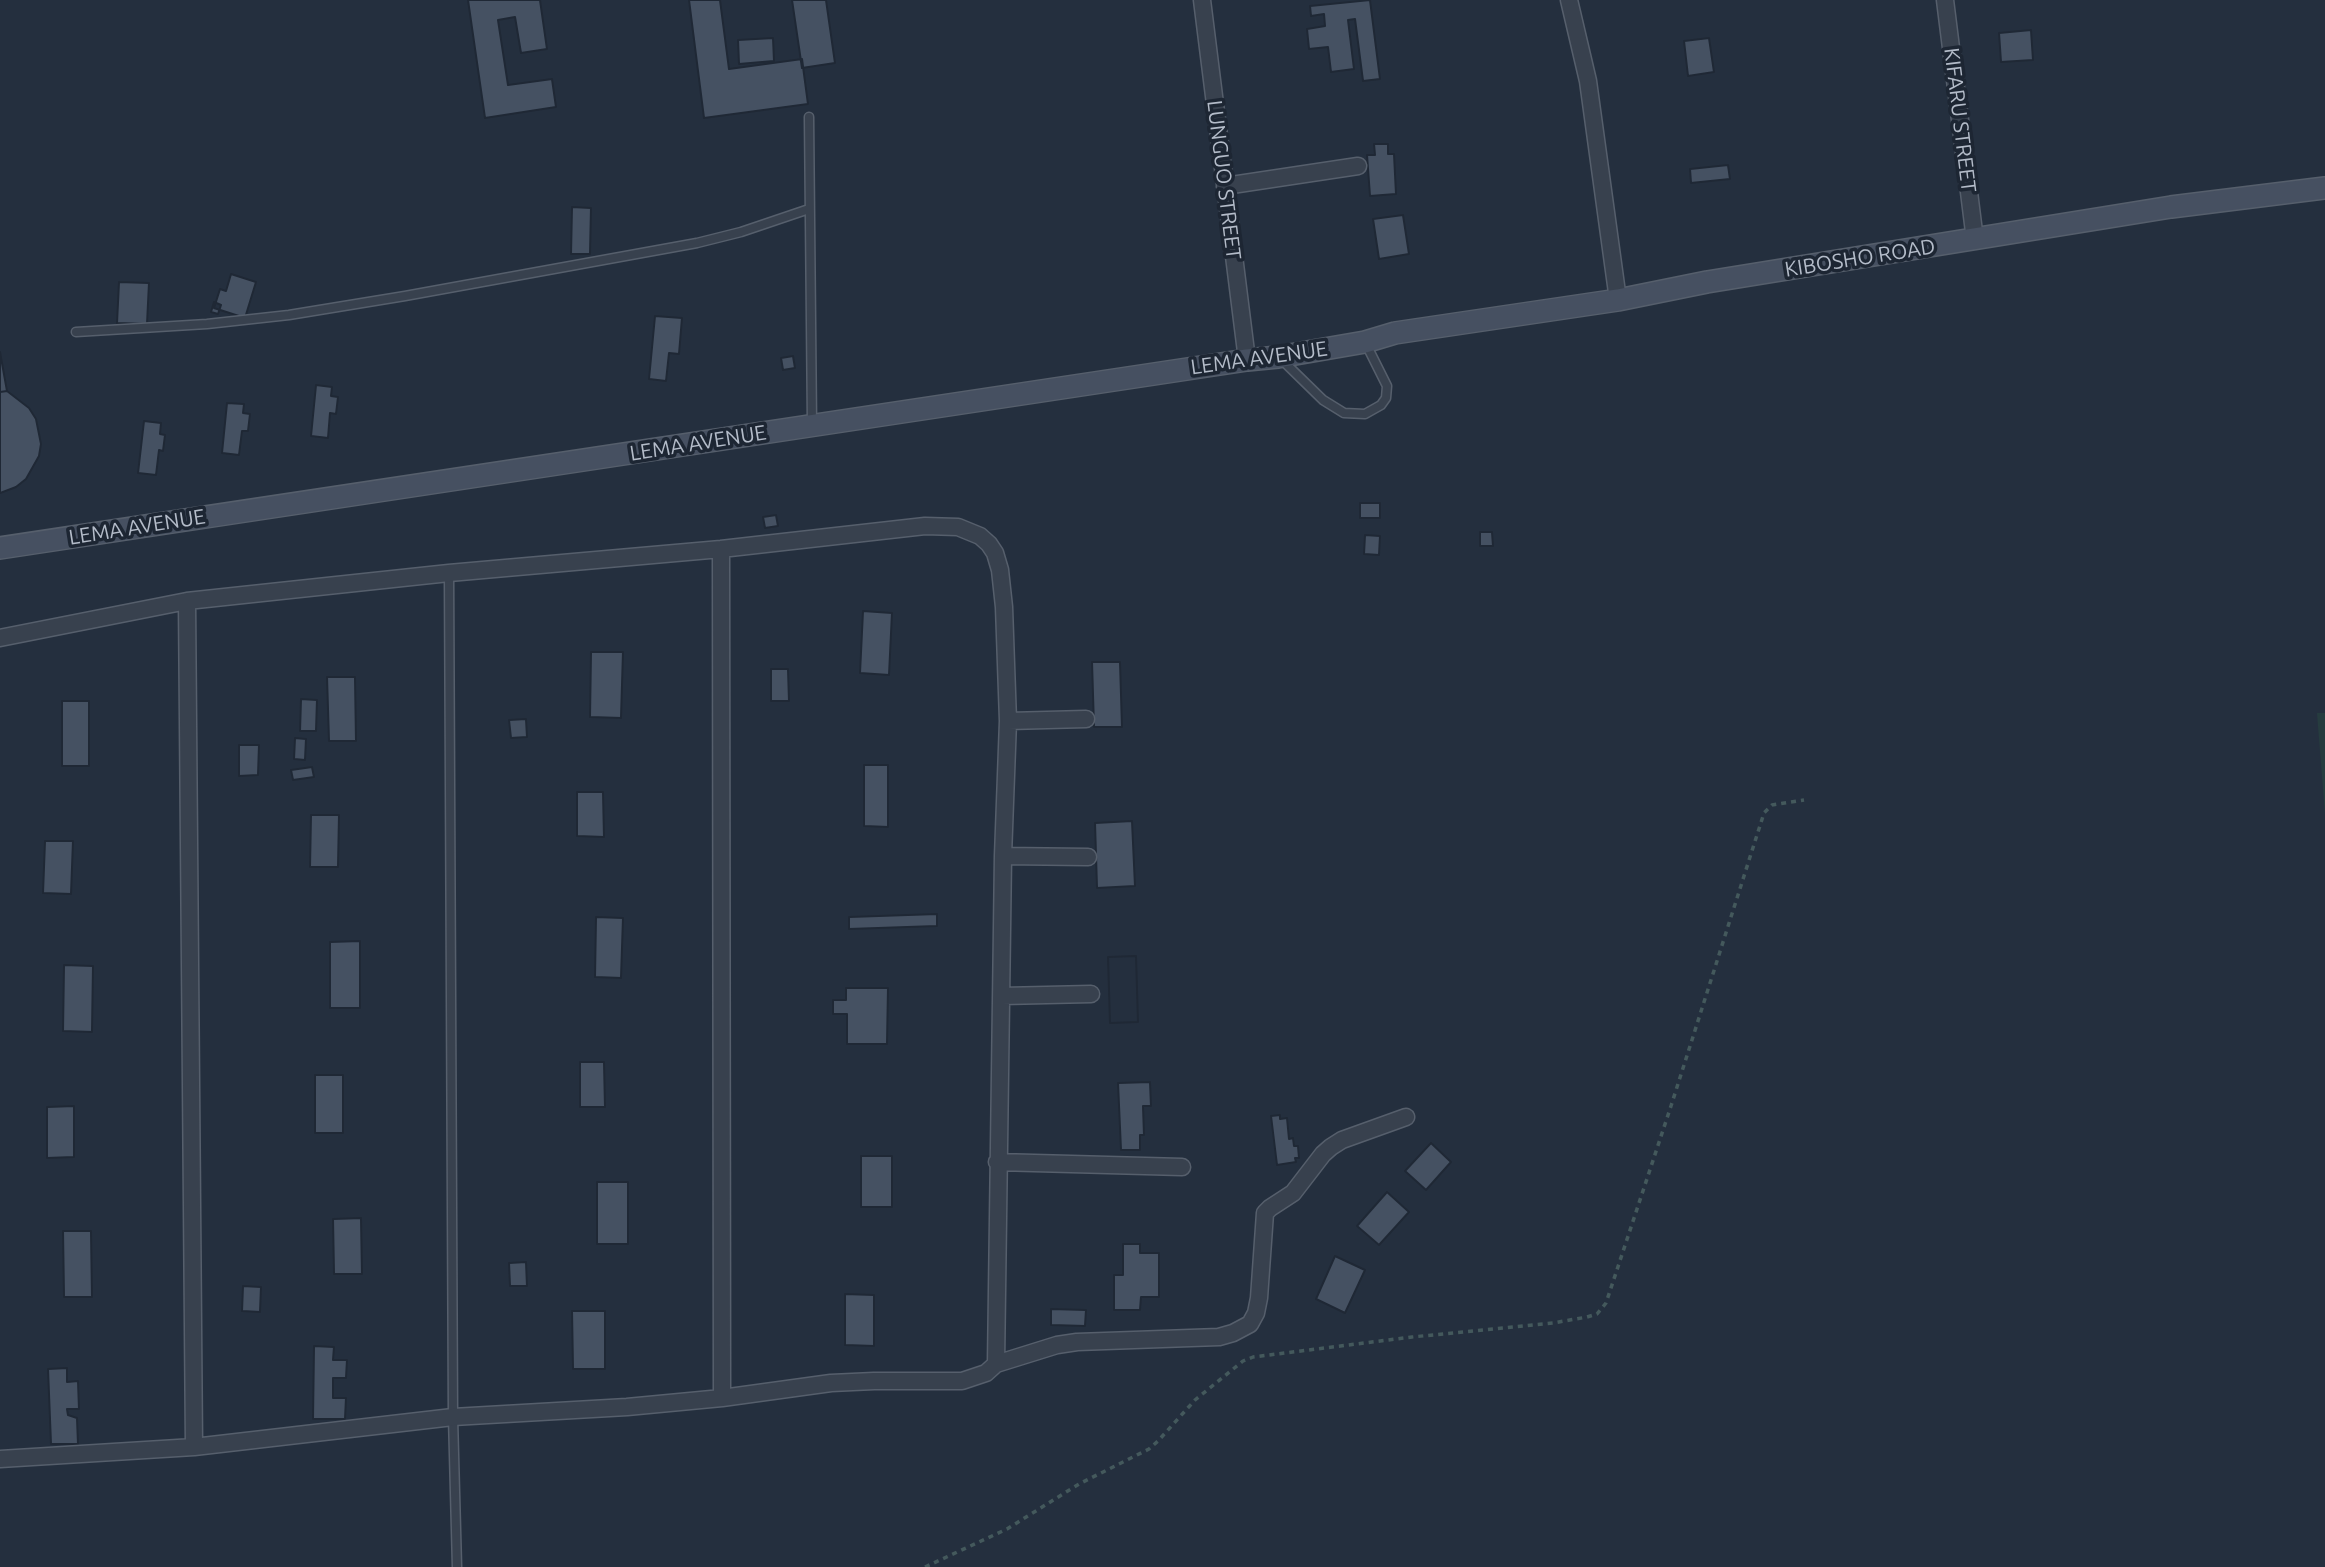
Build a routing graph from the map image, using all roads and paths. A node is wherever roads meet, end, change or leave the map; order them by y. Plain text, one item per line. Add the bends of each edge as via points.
1 (1202, 0) edge
2 (1569, 0) edge
3 (1945, 0) edge
4 (809, 117) dead end
5 (1358, 166) dead end
6 (1225, 186) junction
7 (2322, 191) edge
8 (809, 209) junction
9 (1975, 240) junction
10 (1618, 300) junction
11 (76, 332) dead end
12 (1395, 333) joint
13 (1365, 342) junction
14 (1278, 357) junction
15 (1247, 360) junction
16 (812, 426) junction
17 (0, 548) edge
18 (721, 549) junction
19 (449, 573) junction
20 (187, 601) junction
21 (0, 638) edge
22 (1086, 719) dead end
23 (1008, 721) junction
24 (1804, 800) dead end
25 (1003, 856) junction
26 (1088, 857) dead end
27 (1091, 994) dead end
28 (1002, 996) junction
29 (1406, 1117) dead end
30 (997, 1162) junction
31 (1182, 1167) dead end
32 (996, 1364) junction
33 (722, 1398) junction
34 (453, 1417) junction
35 (194, 1447) junction
36 (0, 1459) edge
37 (457, 1567) edge
38 (925, 1567) edge

1 - 6 street, LUNGUO STREET
2 - 10 street via 1585,61
3 - 9 street, KIFARU STREET
4 - 8 lane
5 - 6 street
6 - 15 street, LUNGUO STREET
7 - 9 main road, KIBOSHO ROAD via 2171,207
8 - 11 lane via 697,243 405,296 207,324
8 - 16 lane
9 - 10 main road, KIBOSHO ROAD
10 - 12 main road, KIBOSHO ROAD
12 - 13 main road, LEMA AVENUE
13 - 14 main road, LEMA AVENUE
13 - 14 lane via 1387,386 1381,405 1365,414 1344,412 1323,400
14 - 15 main road, LEMA AVENUE
15 - 16 main road, LEMA AVENUE
16 - 17 main road, LEMA AVENUE
18 - 19 street
18 - 23 street via 925,526 958,527 980,536 995,554 1000,570
18 - 33 street
19 - 20 street
19 - 34 lane
20 - 21 street
20 - 35 street
22 - 23 street
23 - 25 street
24 - 38 path via 1772,805 1764,813 1606,1303 1597,1314 1253,1357 1195,1400 1149,1448 1079,1484 1007,1530
25 - 26 street
25 - 28 street
27 - 28 street
28 - 30 street
29 - 32 street via 1331,1147 1293,1193 1265,1213 1259,1298 1250,1324 1219,1337 1057,1345
30 - 31 street
30 - 32 street
32 - 33 street via 986,1373 962,1381 831,1383
33 - 34 street
34 - 35 street
34 - 37 lane
35 - 36 street

